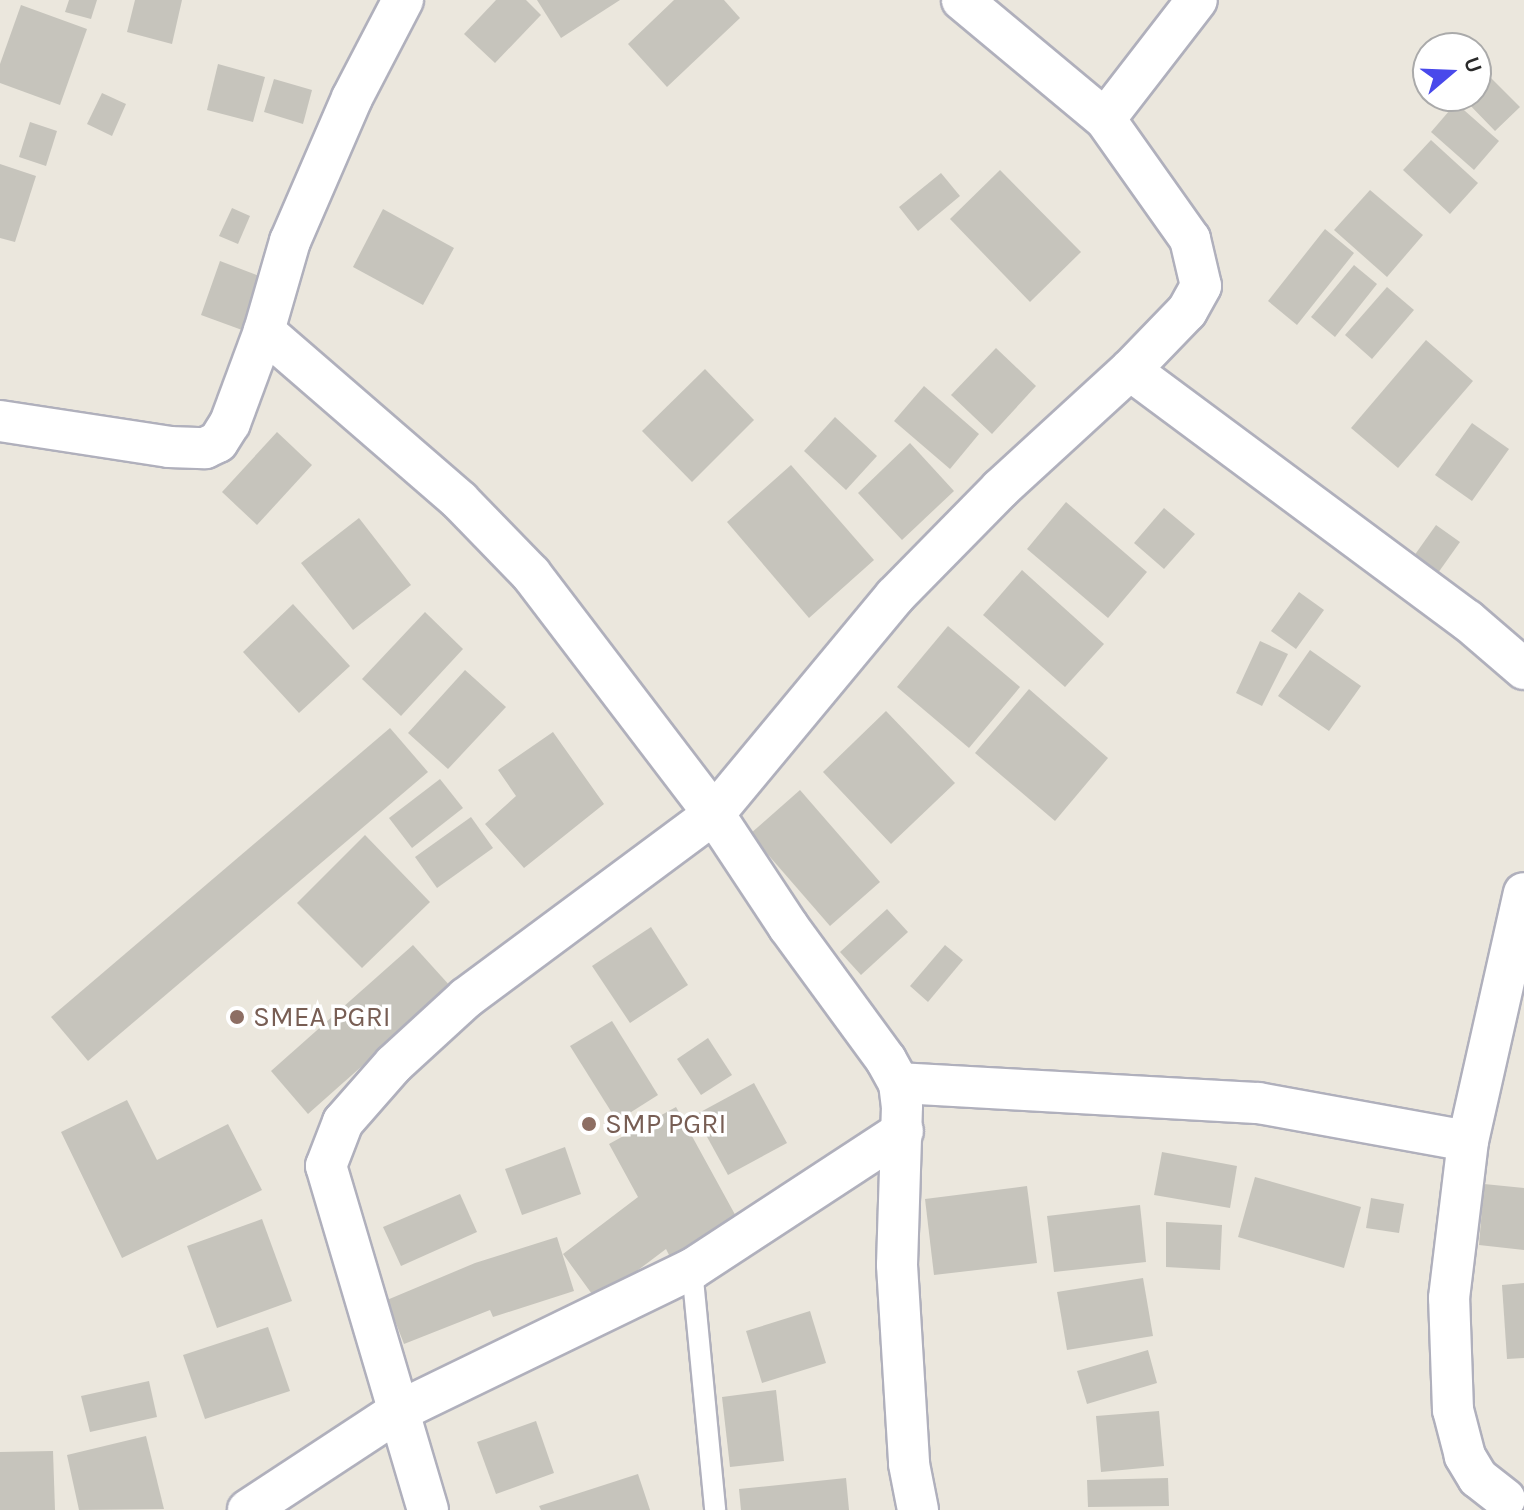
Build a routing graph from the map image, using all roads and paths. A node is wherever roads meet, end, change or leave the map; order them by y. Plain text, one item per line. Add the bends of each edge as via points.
1 (403, 0) edge
2 (962, 0) edge
3 (1197, 0) edge
4 (1105, 119) junction
5 (264, 331) junction
6 (1130, 370) junction
7 (0, 421) edge
8 (1524, 669) edge
9 (714, 814) junction
10 (1524, 893) edge
11 (899, 1083) junction
12 (903, 1131) junction
13 (1468, 1141) junction
14 (692, 1269) junction
15 (397, 1412) junction
16 (1509, 1494) edge
17 (248, 1510) edge
18 (428, 1510) edge
19 (715, 1510) edge
20 (918, 1510) edge

1 - 5 street via 358,83 290,241
2 - 4 street
3 - 4 street
4 - 6 street via 1170,207 1200,265 1201,286 1187,311
5 - 7 street via 230,423 218,442 205,448
5 - 9 street via 460,501 531,574
6 - 8 street via 1467,620
6 - 9 street via 1000,489 895,596
9 - 11 street
9 - 15 street via 466,998 394,1064 336,1135 326,1166
10 - 13 street
11 - 12 street
11 - 13 street via 1258,1103
12 - 14 street
12 - 20 street via 897,1265 909,1464
13 - 16 street via 1449,1298 1453,1410 1465,1456 1478,1478
14 - 15 street
14 - 19 lane
15 - 17 street
15 - 18 street

